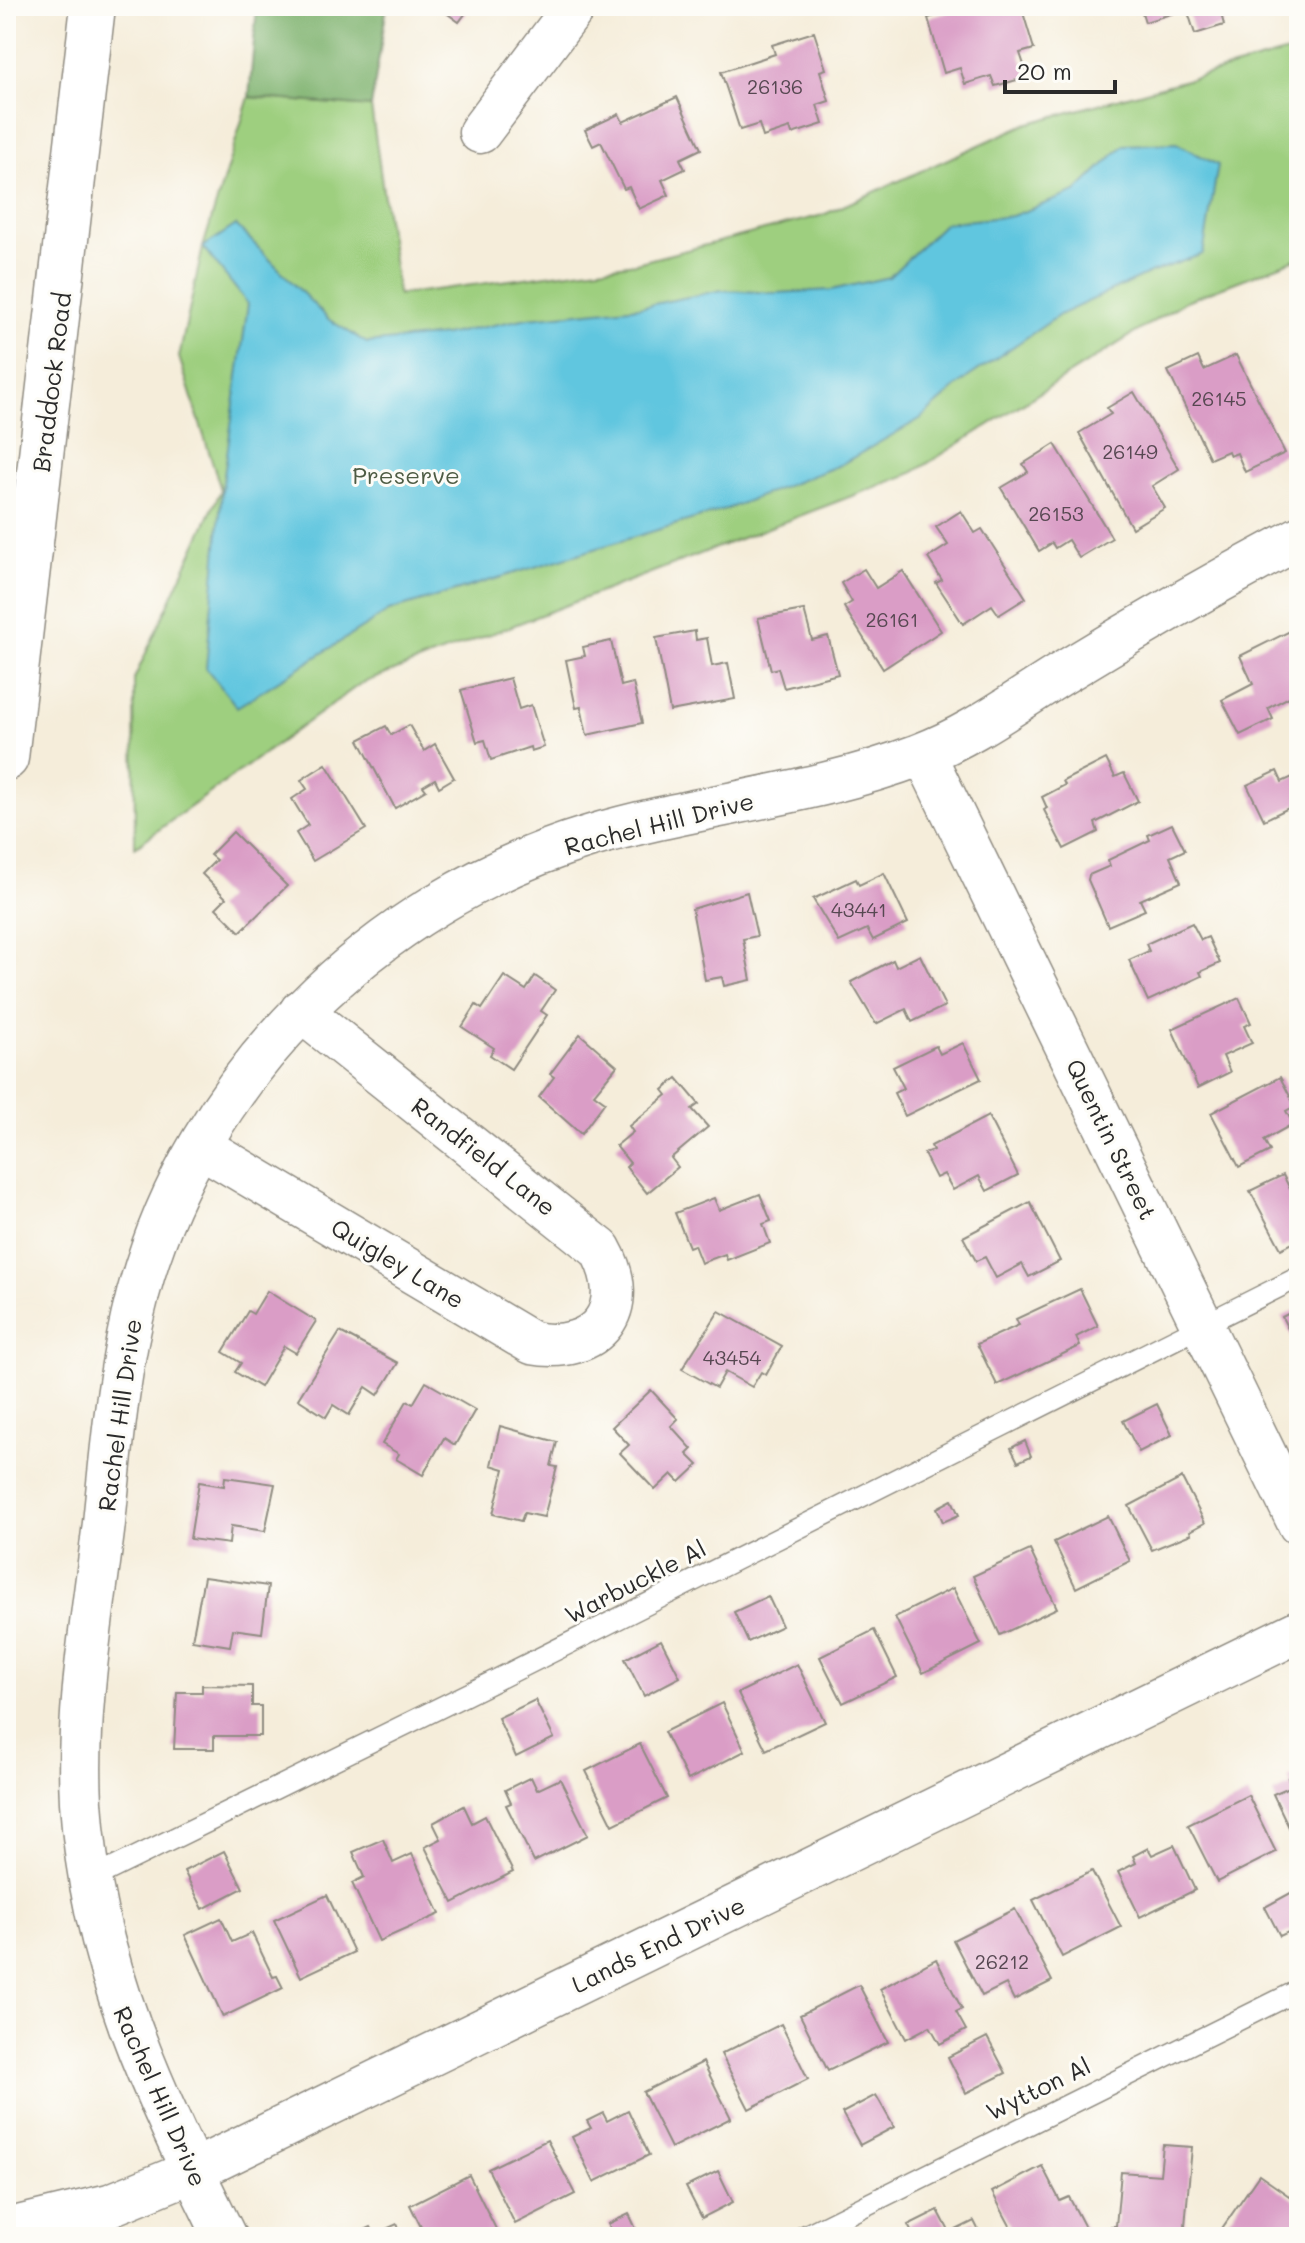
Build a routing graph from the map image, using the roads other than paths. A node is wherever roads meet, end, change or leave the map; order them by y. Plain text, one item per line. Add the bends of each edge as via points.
1 (93, 6) edge
2 (575, 6) edge
3 (480, 132) dead end
4 (1299, 538) edge
5 (924, 754) junction
6 (6, 758) edge
7 (301, 1011) junction
8 (200, 1146) junction
9 (1299, 1277) edge
10 (1202, 1324) junction
11 (600, 1327) joint
12 (1299, 1524) edge
13 (1299, 1631) edge
14 (89, 1880) junction
15 (1299, 1990) edge
16 (193, 2171) junction
17 (6, 2230) edge
18 (225, 2237) edge
19 (802, 2237) edge

1 - 6 main road, Braddock Road
2 - 3 street
4 - 5 street, Rachel Hill Drive via 1187,597 973,730
5 - 7 street, Rachel Hill Drive via 862,775 589,837 514,864 385,938
5 - 10 street, Quentin Street
7 - 8 street, Rachel Hill Drive via 249,1072
7 - 11 street, Randfield Lane via 600,1249 611,1268 614,1289 611,1310
8 - 11 street, Quigley Lane via 532,1343 557,1348 580,1342
8 - 14 street, Rachel Hill Drive via 167,1212 139,1289 121,1369 82,1719 81,1799
9 - 10 lane, Warbuckle Al
10 - 12 street, Quentin Street
10 - 14 lane, Warbuckle Al
13 - 16 street, Lands End Drive
14 - 16 street, Rachel Hill Drive via 133,2043
15 - 19 lane, Wytton Al
16 - 17 street, Lands End Drive via 110,2205
16 - 18 street, Rachel Hill Drive

